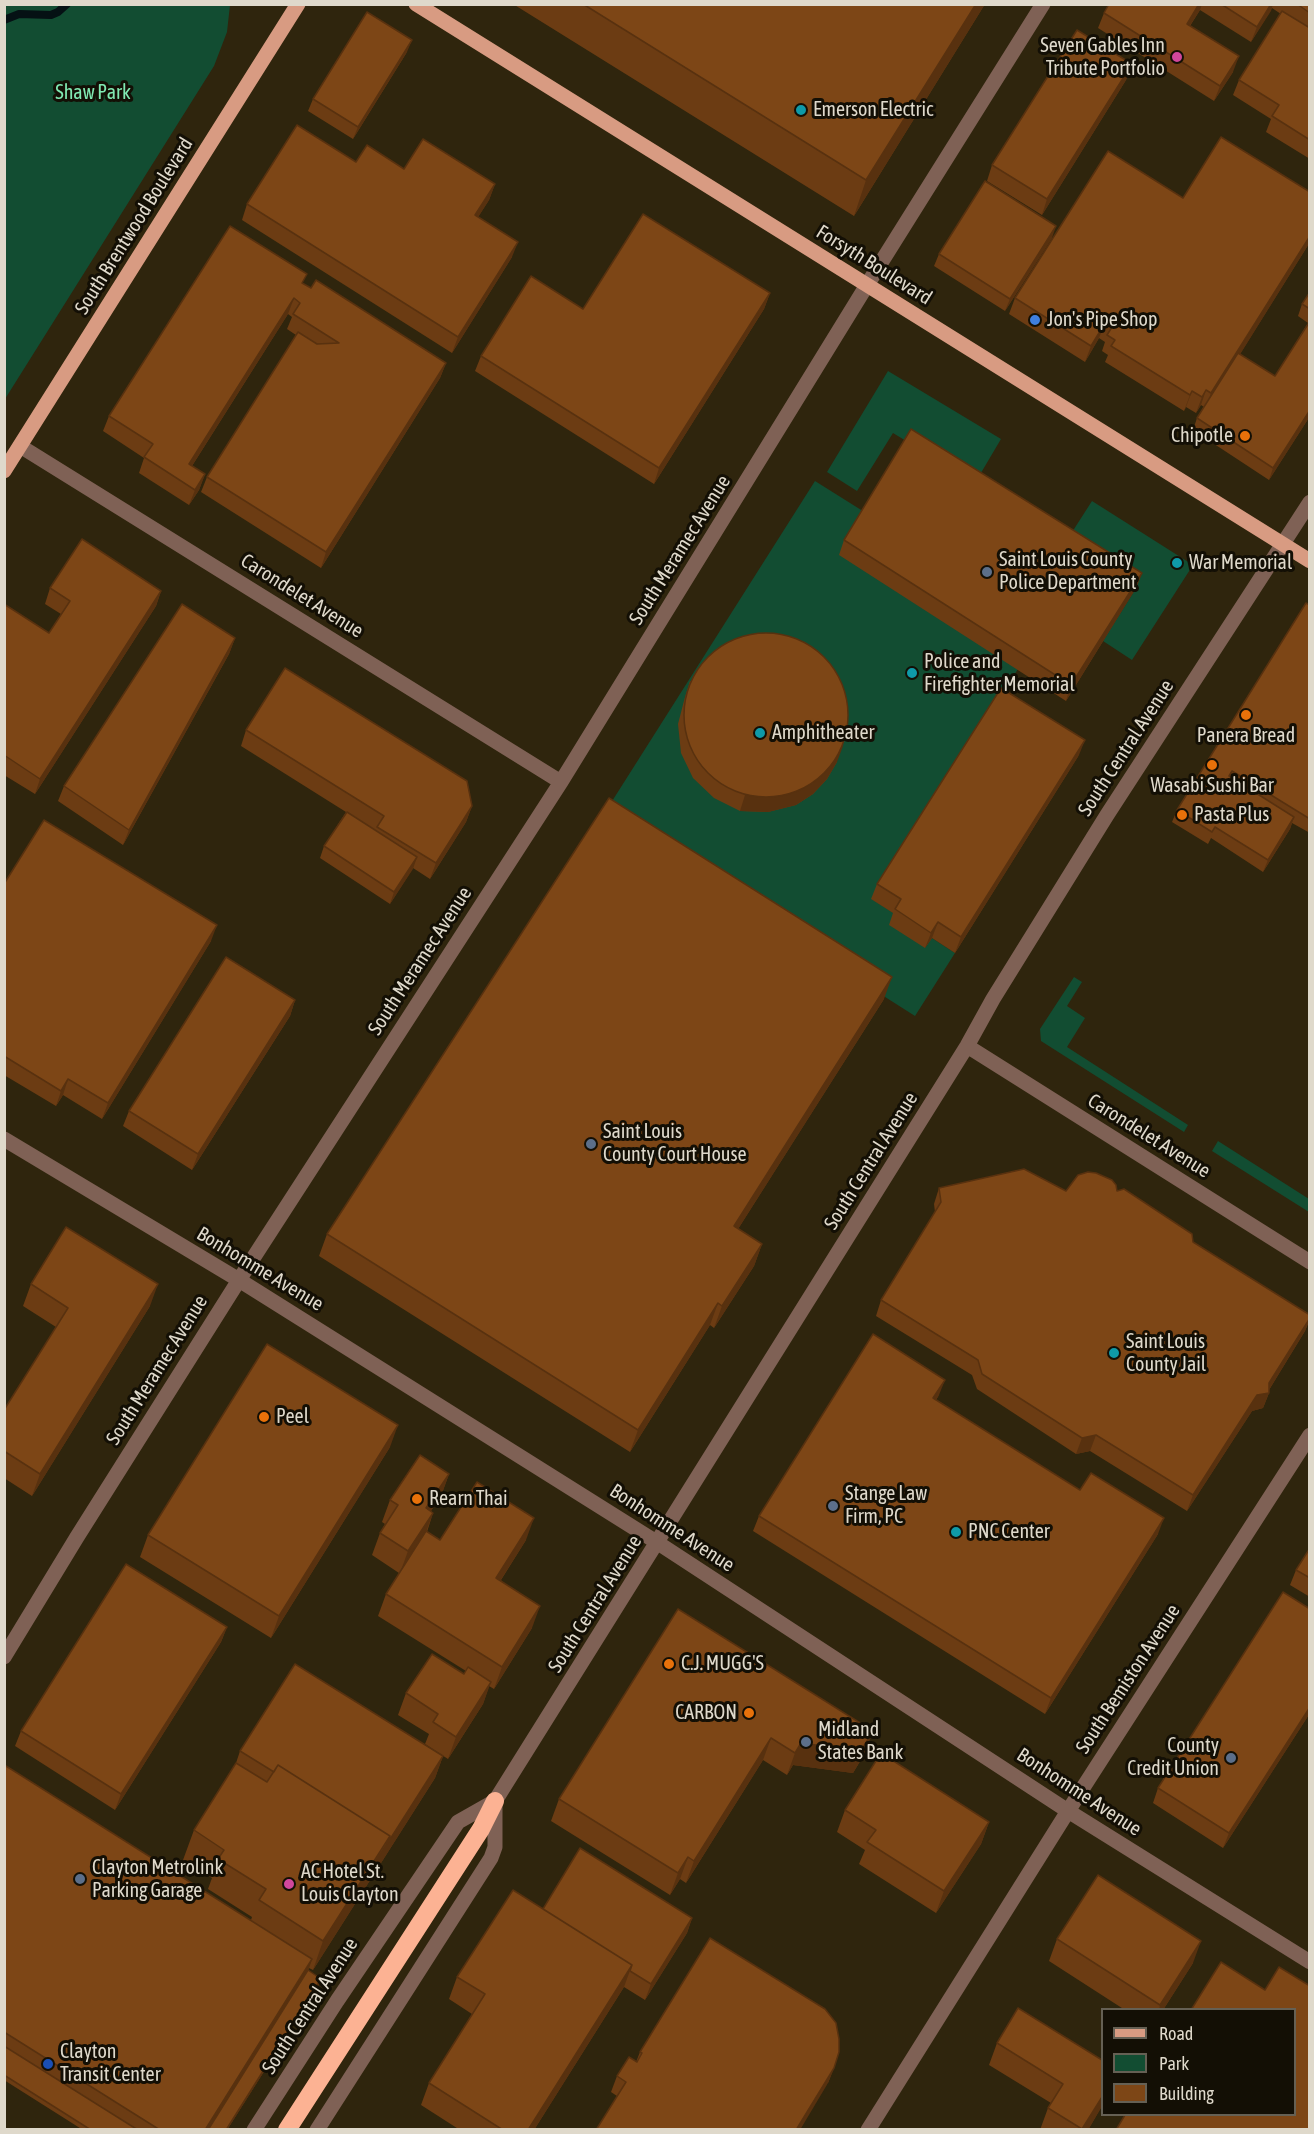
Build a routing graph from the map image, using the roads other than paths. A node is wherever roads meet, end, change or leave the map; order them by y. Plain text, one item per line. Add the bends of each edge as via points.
1 (298, 4) edge
2 (416, 4) edge
3 (1042, 4) edge
4 (867, 285) junction
5 (20, 446) junction
6 (4, 471) edge
7 (1310, 502) edge
8 (1283, 545) junction
9 (1310, 561) edge
10 (561, 782) junction
11 (967, 1046) junction
12 (4, 1139) edge
13 (1310, 1262) edge
14 (239, 1280) junction
15 (1310, 1435) edge
16 (658, 1543) junction
17 (4, 1657) edge
18 (495, 1801) junction
19 (1068, 1811) junction
20 (1310, 1962) edge
21 (254, 2130) edge
22 (287, 2130) edge
23 (317, 2130) edge
24 (867, 2130) edge

1 - 5 main road, South Brentwood Boulevard
2 - 4 main road, Forsyth Boulevard
3 - 4 street, South Meramec Avenue
4 - 8 main road, Forsyth Boulevard
4 - 10 street, South Meramec Avenue
5 - 6 main road, South Brentwood Boulevard
5 - 10 street, Carondelet Avenue
7 - 8 street, South Central Avenue
8 - 9 main road, Forsyth Boulevard
8 - 11 street, South Central Avenue via 1107,815
10 - 14 street, South Meramec Avenue
11 - 13 street, Carondelet Avenue
11 - 16 street, South Central Avenue
12 - 14 street, Bonhomme Avenue
14 - 16 street, Bonhomme Avenue
14 - 17 street, South Meramec Avenue
15 - 19 street, South Bemiston Avenue
16 - 18 street, South Central Avenue
16 - 19 street, Bonhomme Avenue
18 - 21 street, South Central Avenue via 458,1822
18 - 22 highway via 481,1829
18 - 23 street via 495,1847 491,1858
19 - 20 street, Bonhomme Avenue
19 - 24 street, South Bemiston Avenue

